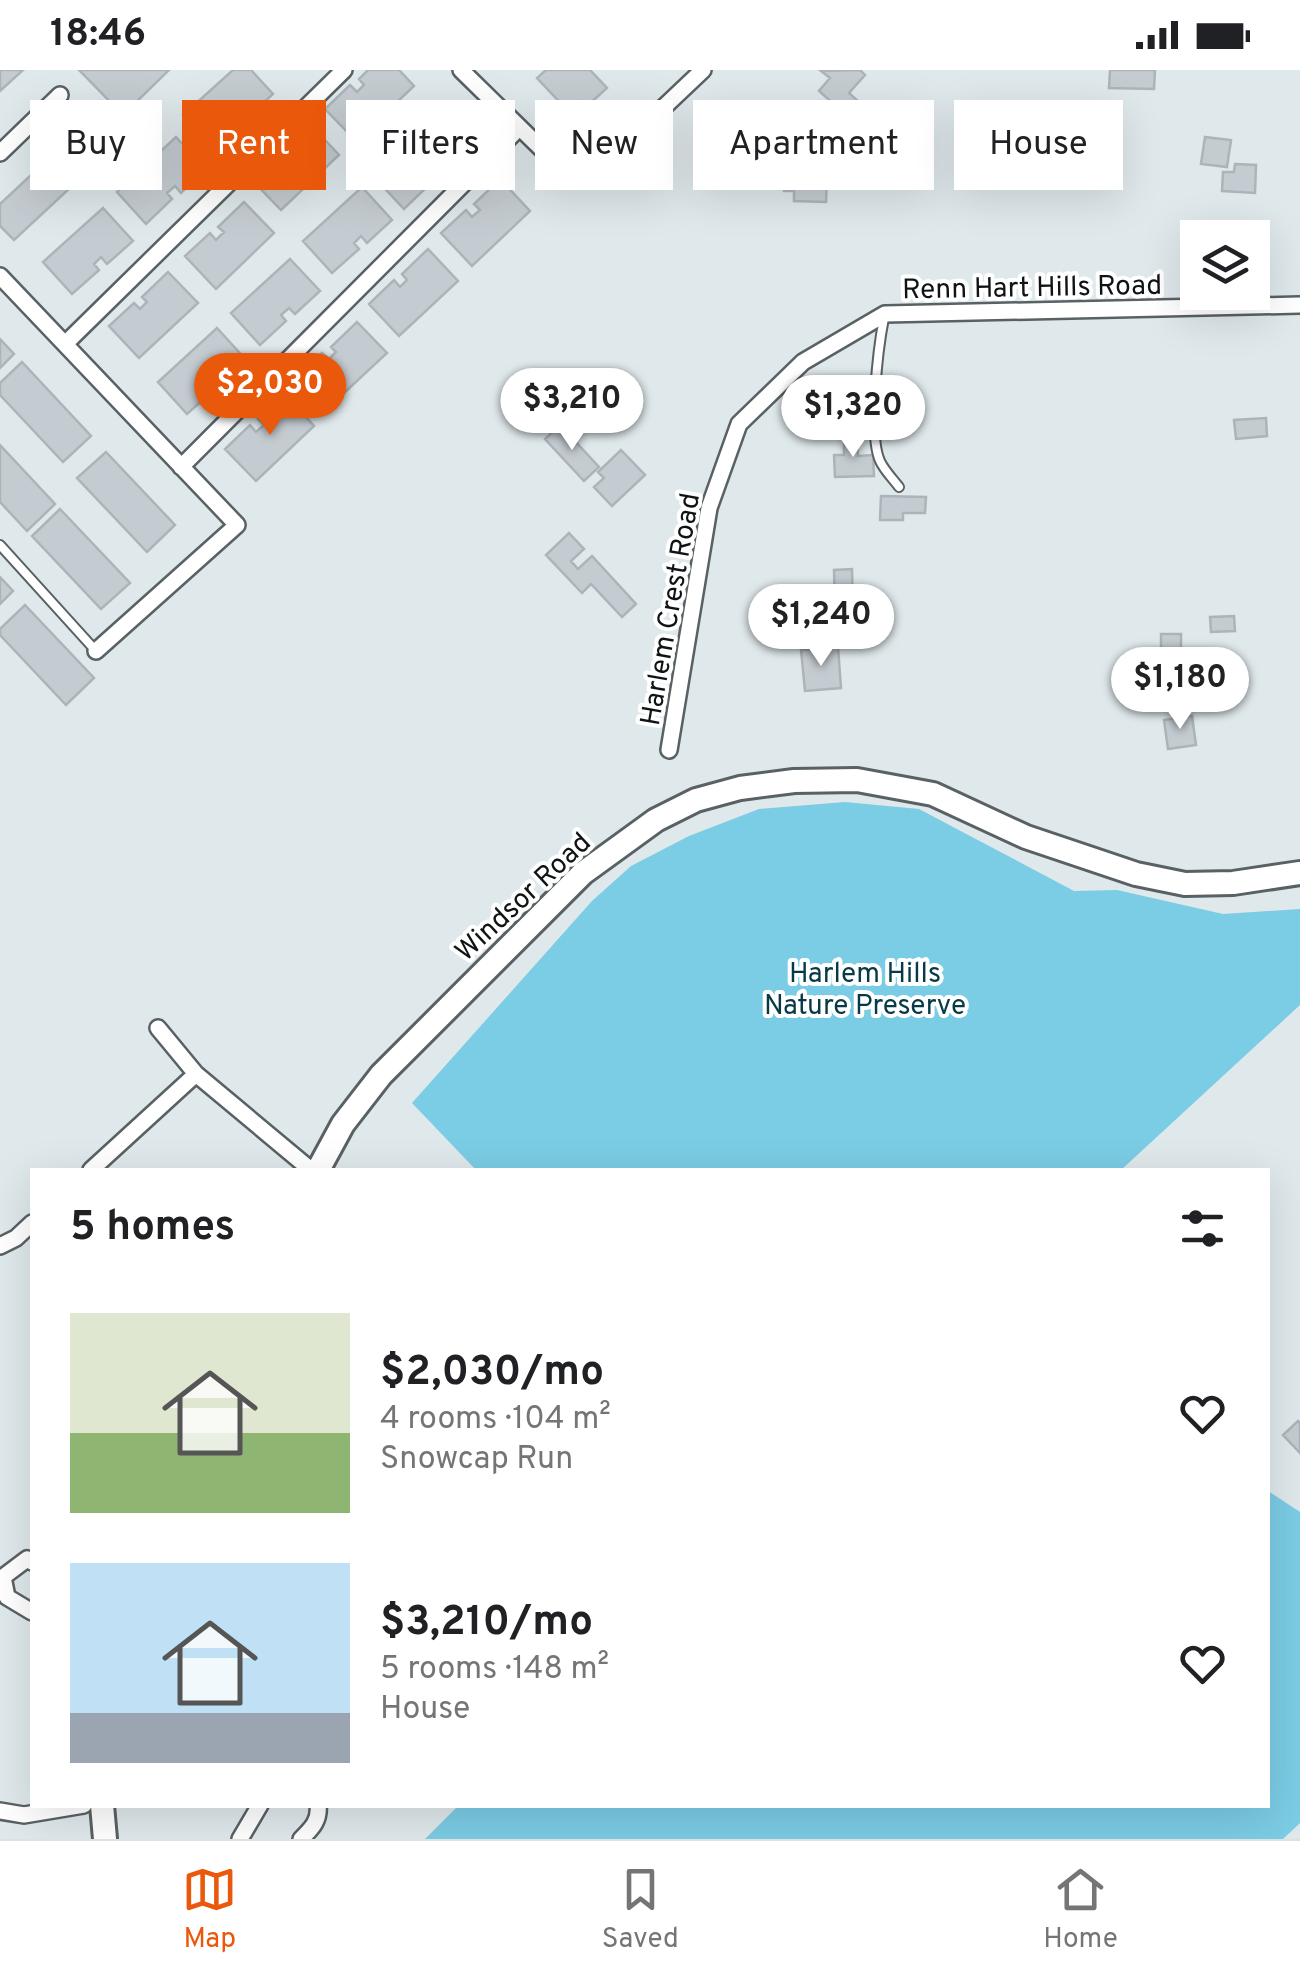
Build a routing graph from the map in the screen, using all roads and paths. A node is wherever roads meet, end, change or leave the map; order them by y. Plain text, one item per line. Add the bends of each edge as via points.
1 (344, 70) edge
2 (461, 70) edge
3 (702, 70) edge
4 (60, 95) dead end
5 (519, 128) junction
6 (0, 153) edge
7 (0, 276) edge
8 (1300, 305) edge
9 (885, 314) junction
10 (65, 344) junction
11 (181, 467) junction
12 (898, 487) dead end
13 (0, 544) edge
14 (96, 651) joint
15 (670, 750) dead end
16 (1300, 873) edge
17 (158, 1028) dead end
18 (196, 1074) junction
19 (92, 1168) edge
20 (312, 1168) edge
21 (315, 1168) edge
22 (30, 1225) edge
23 (0, 1246) edge
24 (30, 1561) edge
25 (30, 1608) edge
26 (68, 1808) edge
27 (102, 1808) edge
28 (258, 1808) edge
29 (318, 1808) edge
30 (0, 1812) edge
31 (105, 1839) edge
32 (240, 1839) edge
33 (300, 1839) edge

1 - 10 street
2 - 5 street
3 - 5 street via 608,160 580,175 560,167
4 - 6 street
5 - 11 street
7 - 10 street
8 - 9 street, Renn Hart Hills Road
9 - 12 lane via 875,432 879,460
9 - 15 street, Harlem Crest Road via 803,362 739,424 708,508
10 - 11 street
11 - 14 street via 237,525
13 - 14 lane
16 - 21 street, Windsor Road via 1232,884 1136,874 1026,837 934,794 857,780 794,781 696,800 582,873 381,1075
17 - 18 street
18 - 19 street
18 - 20 street
22 - 23 street
24 - 25 street via 2,1577 7,1597
26 - 30 street via 24,1816
27 - 31 street
28 - 32 street
29 - 33 street via 315,1825

